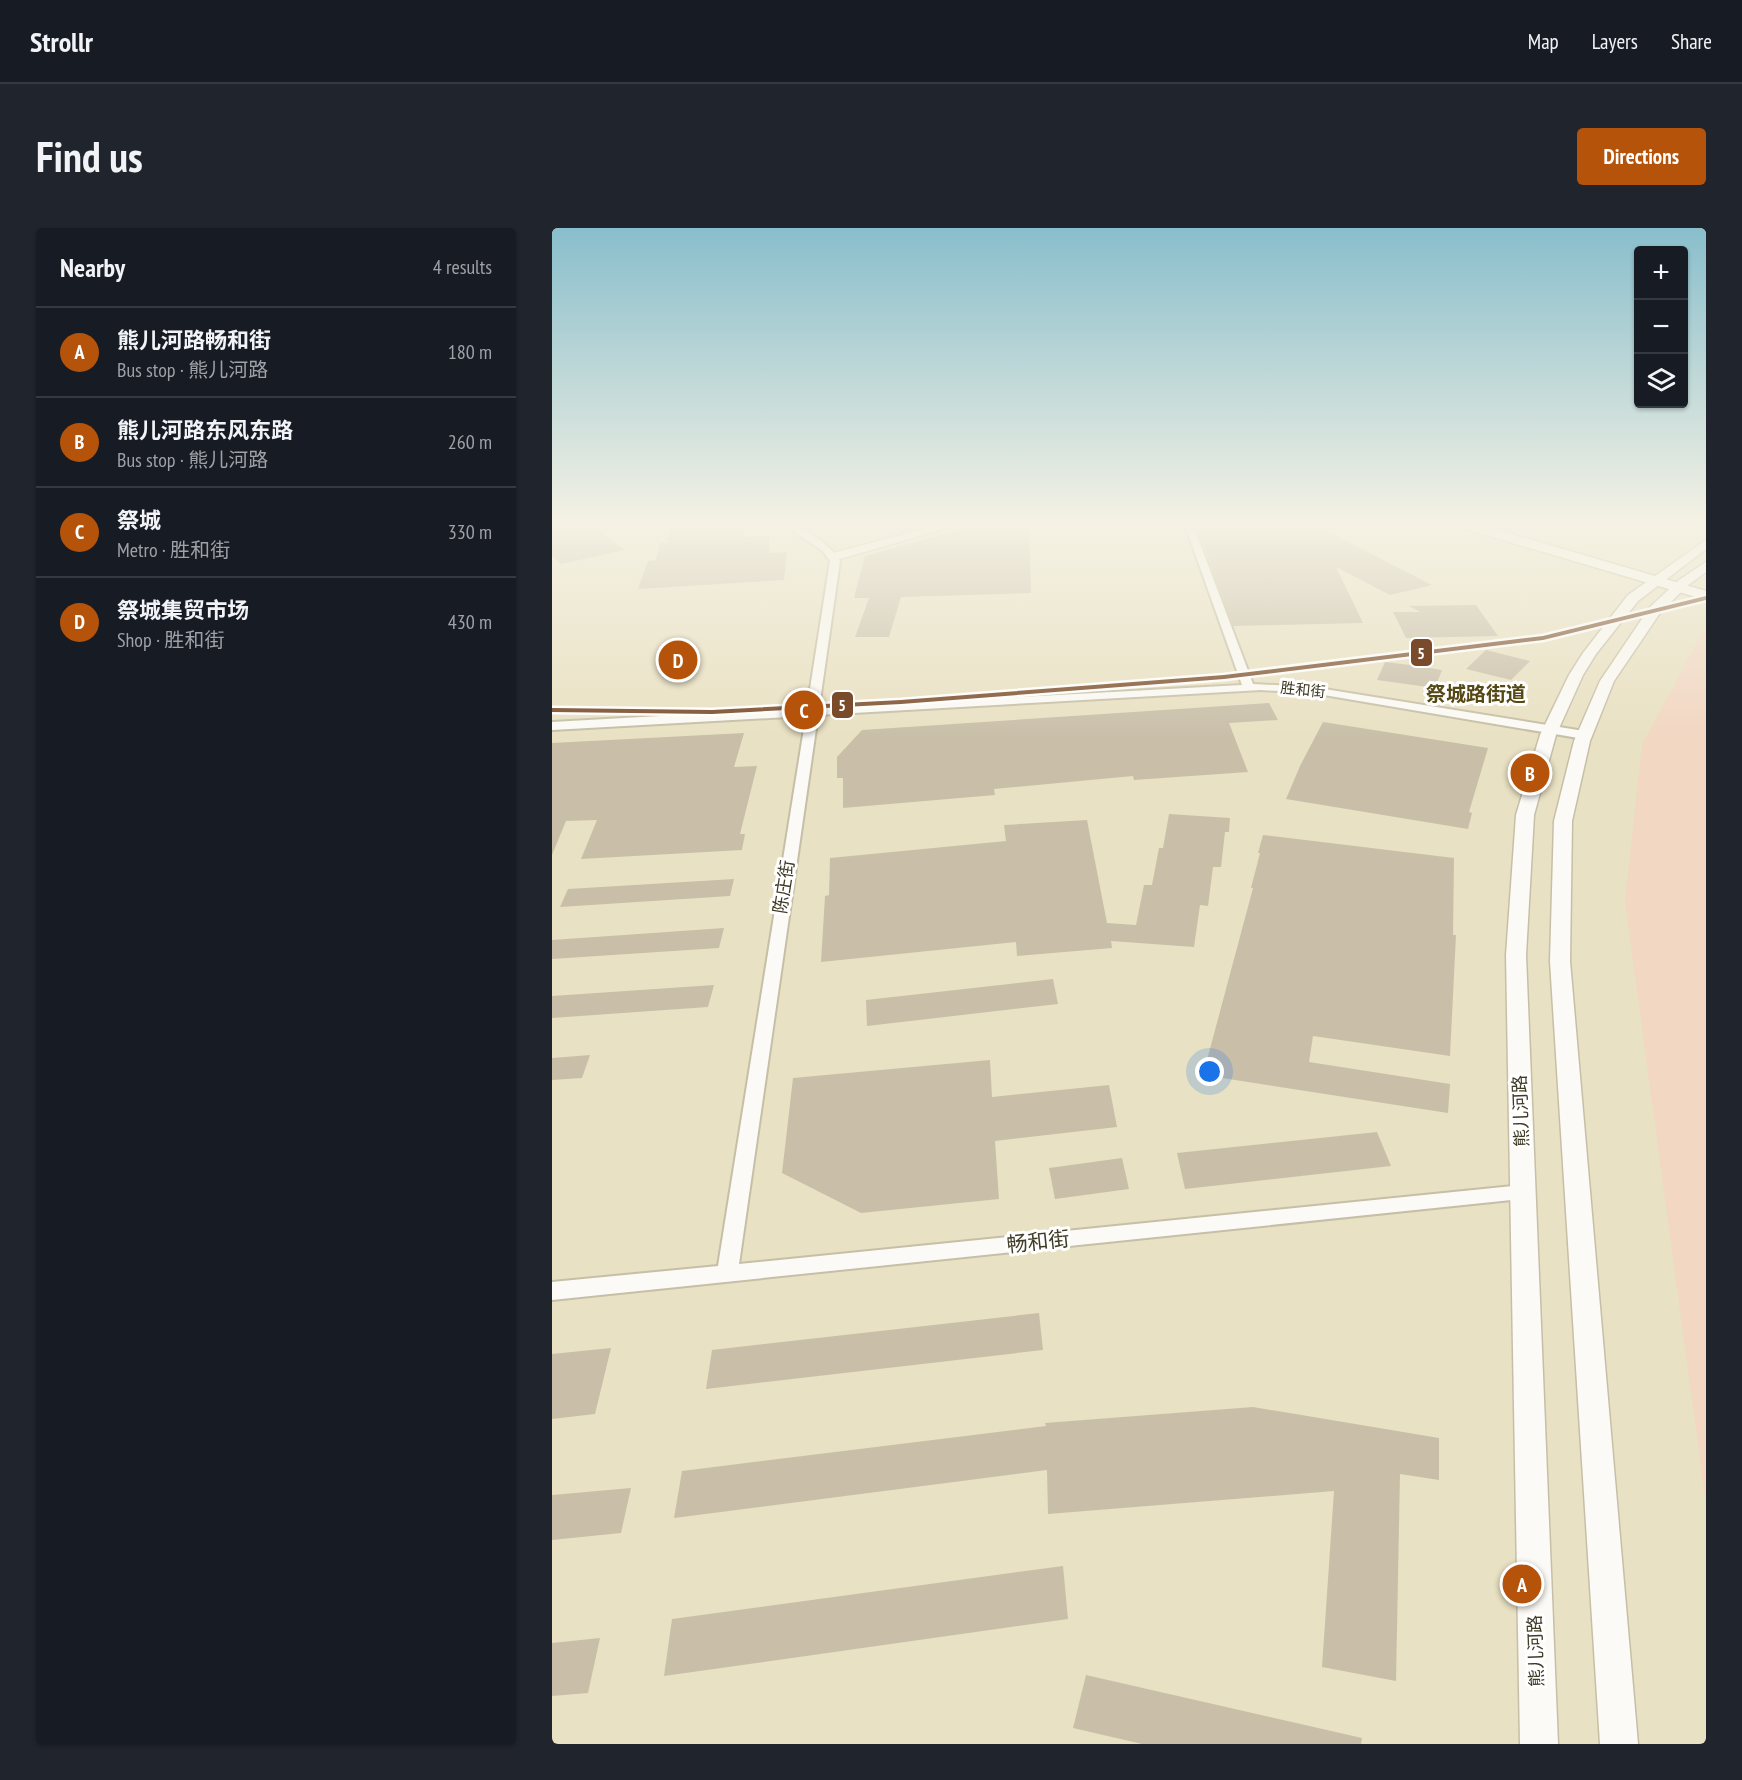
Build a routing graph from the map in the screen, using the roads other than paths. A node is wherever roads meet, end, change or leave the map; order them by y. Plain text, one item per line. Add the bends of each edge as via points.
1 (830, 596) edge
2 (1215, 596) edge
3 (1648, 596) edge
4 (1665, 596) edge
5 (1249, 688) junction
6 (812, 712) junction
7 (552, 726) edge
8 (1550, 730) junction
9 (1584, 735) junction
10 (1523, 1193) junction
11 (727, 1273) junction
12 (552, 1291) edge
13 (1539, 1744) edge
14 (1619, 1744) edge

1 - 6 street, 陈庄街
2 - 5 street
3 - 8 street, 熊儿河路 via 1617,616 1590,653
4 - 9 street, 熊儿河路 via 1607,681
5 - 6 street, 胜和街
5 - 8 street, 胜和街 via 1312,690
6 - 7 street, 胜和街
6 - 11 street, 陈庄街
8 - 9 street, 胜和街
8 - 10 street, 熊儿河路 via 1525,815 1520,862 1516,955
9 - 14 street, 熊儿河路 via 1563,821 1560,962
10 - 11 street, 畅和街
10 - 13 street, 熊儿河路
11 - 12 street, 畅和街

